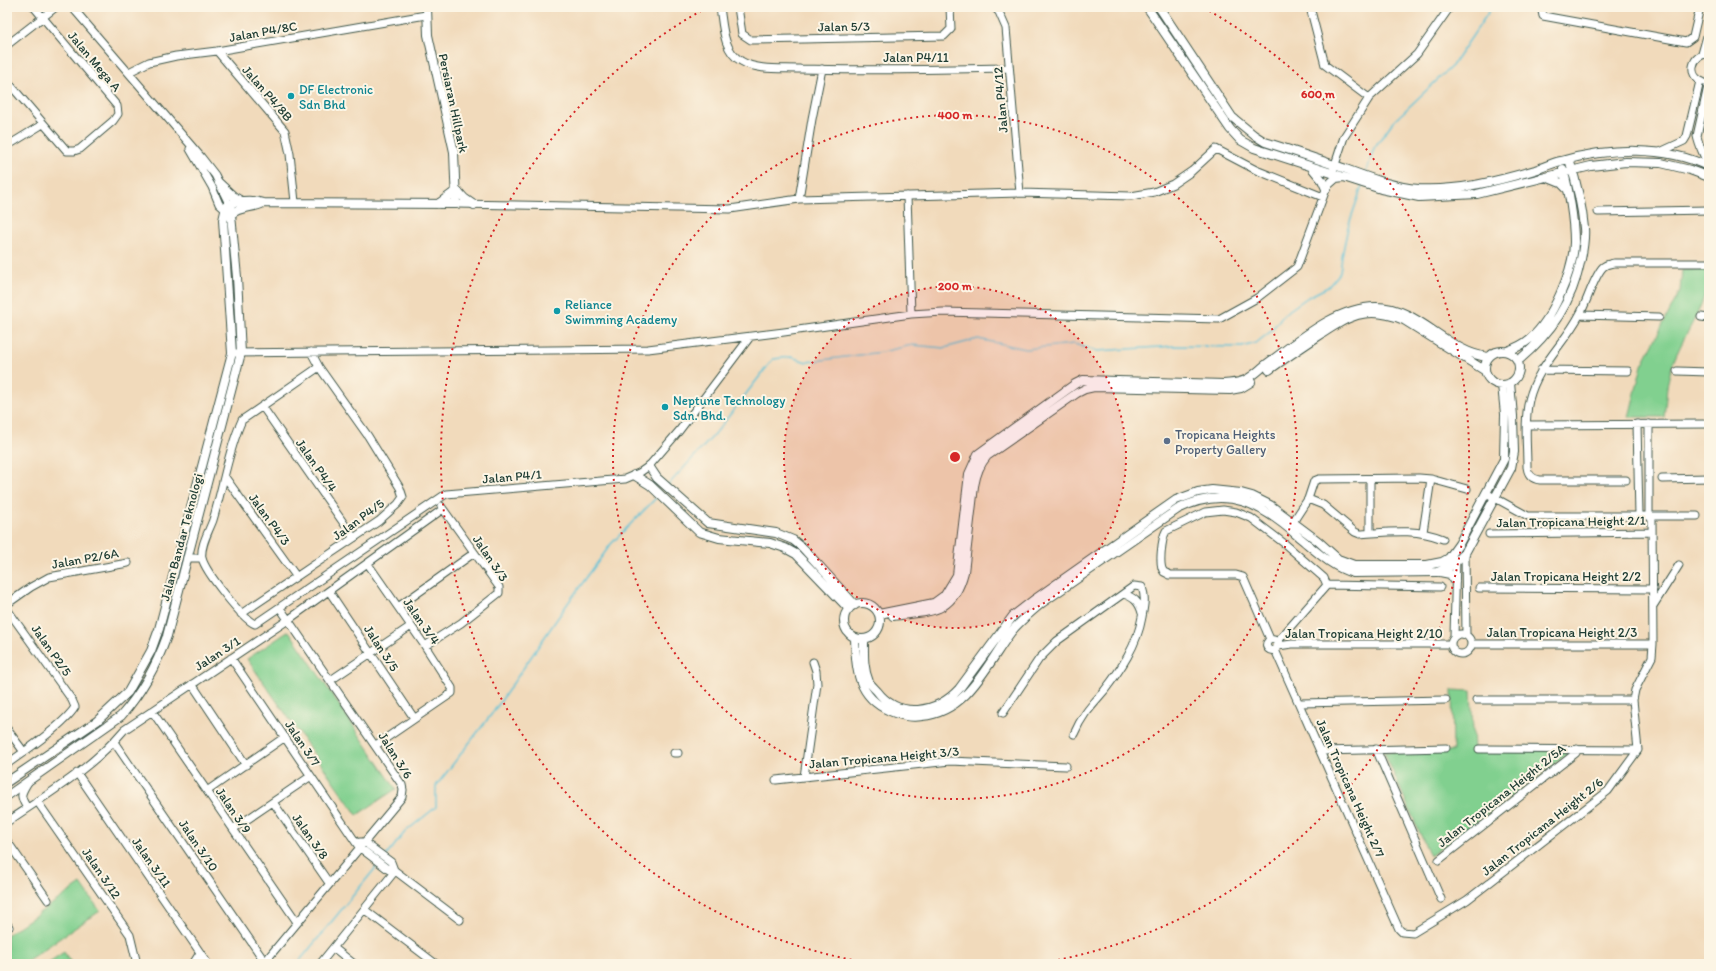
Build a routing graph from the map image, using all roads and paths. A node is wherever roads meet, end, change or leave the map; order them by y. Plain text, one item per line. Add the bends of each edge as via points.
1 (34, 7) edge
2 (56, 7) edge
3 (72, 7) edge
4 (720, 7) edge
5 (738, 7) edge
6 (950, 7) edge
7 (994, 7) edge
8 (1147, 7) edge
9 (1159, 7) edge
10 (1310, 7) edge
11 (1450, 7) edge
12 (1545, 7) edge
13 (1700, 7) edge
14 (427, 11) edge
15 (43, 17) junction
16 (1709, 29) edge
17 (7, 45) edge
18 (217, 51) junction
19 (1706, 54) edge
20 (1009, 68) junction
21 (822, 69) junction
22 (129, 72) junction
23 (7, 81) edge
24 (1700, 81) junction
25 (1709, 82) edge
26 (1369, 98) junction
27 (43, 124) junction
28 (183, 137) junction
29 (7, 146) edge
30 (1660, 152) junction
31 (1569, 159) junction
32 (1560, 161) junction
33 (1335, 165) junction
34 (1311, 166) junction
35 (1591, 166) junction
36 (1708, 167) edge
37 (1573, 170) junction
38 (1564, 173) junction
39 (1332, 174) junction
40 (1347, 174) junction
41 (1546, 177) junction
42 (1709, 177) edge
43 (219, 184) junction
44 (1382, 186) junction
45 (456, 189) junction
46 (1567, 189) junction
47 (1325, 190) junction
48 (1576, 190) junction
49 (1020, 193) junction
50 (907, 196) junction
51 (799, 199) junction
52 (243, 202) junction
53 (295, 202) junction
54 (263, 203) junction
55 (438, 204) junction
56 (456, 204) junction
57 (474, 205) junction
58 (229, 210) junction
59 (1709, 210) edge
60 (1598, 212) dead end
61 (1709, 263) edge
62 (911, 314) junction
63 (1580, 315) junction
64 (1659, 317) dead end
65 (1701, 318) dead end
66 (1709, 318) edge
67 (750, 336) junction
68 (1507, 351) junction
69 (232, 352) junction
70 (241, 352) junction
71 (311, 352) junction
72 (1488, 357) junction
73 (1518, 361) junction
74 (319, 367) junction
75 (1484, 370) junction
76 (1540, 370) junction
77 (1628, 371) dead end
78 (1677, 371) dead end
79 (1709, 372) edge
80 (1506, 384) junction
81 (262, 406) junction
82 (1637, 424) junction
83 (1649, 424) junction
84 (1709, 424) edge
85 (1527, 425) junction
86 (649, 466) junction
87 (634, 475) junction
88 (225, 477) junction
89 (1709, 478) edge
90 (1370, 479) junction
91 (1431, 479) junction
92 (1662, 479) dead end
93 (1626, 480) dead end
94 (1638, 480) junction
95 (1649, 481) junction
96 (1468, 489) dead end
97 (1486, 493) junction
98 (1494, 497) junction
99 (1308, 499) junction
100 (438, 501) junction
101 (443, 509) junction
102 (1639, 515) junction
103 (1649, 515) junction
104 (1697, 516) dead end
105 (1293, 522) junction
106 (1423, 532) junction
107 (1652, 532) junction
108 (1370, 533) junction
109 (1489, 534) dead end
110 (354, 538) junction
111 (1443, 539) dead end
112 (182, 541) junction
113 (191, 544) junction
114 (1459, 544) junction
115 (203, 547) junction
116 (474, 553) junction
117 (1464, 553) junction
118 (187, 558) junction
119 (204, 561) junction
120 (128, 563) dead end
121 (1456, 563) junction
122 (368, 564) junction
123 (1679, 565) dead end
124 (1437, 572) junction
125 (296, 576) junction
126 (1456, 581) junction
127 (1326, 582) junction
128 (1440, 587) dead end
129 (1479, 588) dead end
130 (1653, 588) junction
131 (329, 591) junction
132 (1123, 594) junction
133 (7, 604) edge
134 (1653, 606) junction
135 (398, 607) junction
136 (852, 607) junction
137 (280, 608) junction
138 (7, 609) edge
139 (241, 614) junction
140 (1142, 614) junction
141 (880, 616) junction
142 (288, 620) junction
143 (411, 626) junction
144 (1286, 632) junction
145 (1466, 635) junction
146 (1454, 636) junction
147 (855, 638) junction
148 (864, 639) junction
149 (1292, 644) junction
150 (1451, 644) junction
151 (1471, 644) junction
152 (1653, 644) junction
153 (425, 646) junction
154 (1277, 646) junction
155 (371, 653) junction
156 (231, 658) junction
157 (813, 662) dead end
158 (331, 680) junction
159 (192, 684) junction
160 (1446, 700) dead end
161 (1476, 700) dead end
162 (1633, 700) junction
163 (1300, 703) junction
164 (152, 711) junction
165 (1003, 713) dead end
166 (414, 718) junction
167 (7, 729) edge
168 (1074, 734) dead end
169 (285, 737) junction
170 (114, 742) junction
171 (376, 745) junction
172 (1446, 748) dead end
173 (1376, 749) junction
174 (1479, 749) dead end
175 (1577, 749) junction
176 (1638, 750) junction
177 (1322, 751) junction
178 (24, 752) junction
179 (7, 764) edge
180 (34, 764) junction
181 (246, 765) junction
182 (1066, 766) dead end
183 (42, 772) junction
184 (77, 773) junction
185 (311, 776) junction
186 (804, 777) junction
187 (776, 780) dead end
188 (28, 781) junction
189 (7, 782) edge
190 (207, 791) junction
191 (7, 796) edge
192 (38, 801) junction
193 (273, 802) junction
194 (27, 808) junction
195 (7, 822) edge
196 (233, 829) junction
197 (7, 841) edge
198 (362, 846) junction
199 (1439, 860) dead end
200 (392, 868) junction
201 (329, 883) junction
202 (1441, 899) dead end
203 (48, 900) dead end
204 (366, 910) junction
205 (460, 920) dead end
206 (297, 922) junction
207 (1408, 933) joint
208 (334, 948) junction
209 (200, 953) junction
210 (264, 963) edge
211 (137, 964) edge
212 (193, 964) edge
213 (208, 964) edge
214 (320, 964) edge
215 (354, 964) edge
216 (436, 964) edge

1 - 15 street, Jalan Mega A
2 - 15 street
3 - 22 street
4 - 21 street, Jalan P4/11 via 726,43 732,54 741,62 755,67
5 - 6 street, Jalan 5/3 via 742,34 751,40 944,36 951,29
7 - 20 street, Jalan P4/12 via 1006,28
8 - 34 street via 1240,140 1254,148
9 - 33 street via 1232,117 1244,128 1265,142
10 - 26 street via 1325,65
11 - 26 street via 1417,54
12 - 13 street via 1542,11 1543,16 1686,42 1693,37
14 - 18 street, Jalan P4/8C
14 - 45 street, Persiaran Hillpark via 428,35 454,152
15 - 17 street
15 - 27 street, Jalan Mega A via 117,106 118,114 80,149 74,151 68,150
16 - 19 street
18 - 22 street, Jalan P4/8C via 149,62
18 - 53 street, Jalan P4/8B via 285,131
19 - 24 street via 1695,60 1692,69
20 - 21 street, Jalan P4/11
20 - 49 street, Jalan P4/12
21 - 51 street
22 - 28 street
23 - 27 street
24 - 25 street
24 - 30 street via 1687,136 1684,141
25 - 36 street via 1697,136 1698,145
26 - 33 street via 1344,137
27 - 29 street
28 - 43 street, Jalan Bandar Teknologi via 201,157
28 - 58 street, Jalan Bandar Teknologi via 219,204
30 - 31 street via 1595,153
30 - 36 street via 1692,158
31 - 32 street
31 - 37 street
32 - 38 street
32 - 44 street via 1498,180 1452,188
33 - 39 street
33 - 40 street
34 - 39 street
34 - 47 street via 1322,180
35 - 37 street
35 - 42 street via 1626,162 1661,163
35 - 48 street via 1582,174
37 - 38 street
37 - 48 street
38 - 41 street
38 - 46 street
39 - 40 street
39 - 47 street
40 - 44 street
40 - 47 street via 1336,178
41 - 44 street via 1470,195 1419,197
41 - 46 street via 1561,183
43 - 52 street
43 - 58 street, Jalan Bandar Teknologi
45 - 55 street
45 - 56 street, Persiaran Hillpark
45 - 57 street
46 - 68 street via 1574,242 1569,272 1554,307 1532,337
47 - 49 street via 1256,170 1216,149 1192,171 1154,192 1130,196
47 - 62 street via 1297,267 1257,298 1219,319 942,312
48 - 73 street via 1584,229 1583,247 1572,291 1550,330
49 - 50 street
50 - 51 street
50 - 62 street
51 - 57 street via 730,208
52 - 54 street
52 - 58 street
53 - 54 street
53 - 55 street
54 - 58 street via 255,207
55 - 56 street
56 - 57 street
58 - 69 street, Jalan Bandar Teknologi via 223,220
58 - 70 street, Jalan Bandar Teknologi via 237,277
59 - 60 street
61 - 63 street via 1609,264 1602,268
62 - 67 street
63 - 64 street
63 - 76 street
65 - 66 street
67 - 71 street via 648,348
67 - 86 street, Jalan P4/1 via 679,431
68 - 72 street via 1493,352
68 - 73 street
69 - 70 street
69 - 112 street, Jalan Bandar Teknologi
70 - 71 street
70 - 113 street, Jalan Bandar Teknologi
71 - 74 street, Jalan P4/5
72 - 75 street
72 - 141 street via 1478,356 1460,348 1404,314 1390,309 1360,308 1334,318 1244,381 1224,384 1082,380 978,454 969,474 957,575 945,595 934,603
73 - 80 street via 1518,374
74 - 81 street
74 - 110 street, Jalan P4/5 via 368,436 403,497 379,521
75 - 80 street via 1487,378 1494,384
75 - 141 street via 1404,320 1391,315 1367,313 1340,321 1241,388 1085,389 987,456 980,464 974,486 964,572 954,598 932,611
76 - 77 street
76 - 85 street via 1529,401
78 - 79 street
80 - 97 street via 1504,459
80 - 98 street via 1513,416 1514,452 1511,468
81 - 88 street via 242,420
81 - 110 street, Jalan P4/4
82 - 83 street
82 - 85 street
82 - 94 street
83 - 84 street
83 - 95 street
85 - 93 street via 1528,470 1529,475 1535,479
86 - 87 street, Jalan P4/1
86 - 136 street via 657,478 708,523 776,533 793,540 803,548
87 - 100 street, Jalan P4/1 via 625,479 446,494
87 - 136 street via 650,486 699,532 719,538 770,543 796,554
88 - 115 street
88 - 125 street, Jalan P4/3
89 - 92 street
90 - 91 street
90 - 99 street via 1319,479 1314,481
90 - 108 street
91 - 96 street
91 - 106 street
94 - 95 street
94 - 102 street
95 - 103 street
97 - 98 street
97 - 114 street
98 - 102 street via 1528,516
98 - 117 street
99 - 105 street
99 - 108 street via 1323,505 1355,532
100 - 101 street, Jalan 3/3
100 - 137 street, Jalan P4/1
101 - 116 street, Jalan 3/3
101 - 122 street, Jalan 3/1
102 - 103 street
103 - 104 street
103 - 107 street via 1652,520
105 - 114 street via 1338,559 1354,565 1435,564 1449,558
105 - 148 street via 1270,505 1241,493 1212,490 1176,500 1014,616 959,689 940,704 924,710 904,710 882,698 870,682 864,664
106 - 108 street
106 - 111 street
107 - 109 street, Jalan Tropicana Height 2/1
107 - 130 street
110 - 125 street, Jalan P4/5
112 - 113 street
112 - 180 street, Jalan Bandar Teknologi via 151,652 128,692 97,720
113 - 115 street
113 - 118 street, Jalan Bandar Teknologi
114 - 121 street
115 - 119 street
116 - 135 street
116 - 153 street, Jalan 3/3 via 499,592
117 - 121 street
117 - 145 street
118 - 119 street
118 - 183 street, Jalan Bandar Teknologi via 161,653 136,699 121,716
119 - 139 street
120 - 133 street, Jalan P2/6A via 49,577
121 - 124 street
121 - 126 street
122 - 131 street, Jalan 3/1
122 - 135 street, Jalan 3/4
123 - 134 street
124 - 126 street via 1450,574
124 - 147 street via 1353,573 1340,569 1271,514 1256,506 1239,499 1206,498 1178,509 1042,604 1012,631 964,697 950,708 931,716 900,716 870,698 859,681
125 - 139 street, Jalan P4/5
126 - 146 street
127 - 128 street
127 - 144 street
127 - 154 street, Jalan Tropicana Height 2/7 via 1285,544 1251,518 1236,512 1205,512 1166,531 1162,538 1161,567 1164,572 1169,575 1243,576 1270,640 1267,647 1270,650
129 - 130 street, Jalan Tropicana Height 2/2
130 - 134 street
131 - 142 street, Jalan 3/1
131 - 155 street, Jalan 3/5
132 - 140 street via 1135,599
132 - 140 street via 1134,586 1142,587 1145,596
132 - 165 street via 1057,641 1039,659
134 - 152 street
135 - 143 street, Jalan 3/4
136 - 141 street via 860,604 869,605
136 - 147 street via 846,614 845,625 848,633
137 - 139 street, Jalan P4/1 via 255,624
137 - 142 street, Jalan 3/6
138 - 178 street, Jalan P2/5 via 75,707 72,713
140 - 168 street via 1139,633 1128,657 1088,708
141 - 148 street via 880,624 875,634
142 - 156 street, Jalan 3/1
142 - 158 street, Jalan 3/6
143 - 153 street, Jalan 3/4
143 - 155 street
144 - 149 street
144 - 154 street
145 - 146 street
145 - 151 street
146 - 150 street
147 - 148 street
149 - 150 street, Jalan Tropicana Height 2/10
149 - 154 street, Jalan Tropicana Height 2/10
150 - 151 street via 1455,652 1461,654 1467,652
151 - 152 street, Jalan Tropicana Height 2/3
152 - 162 street via 1652,657 1635,690
153 - 166 street, Jalan 3/4 via 452,688 452,693
154 - 163 street, Jalan Tropicana Height 2/7
155 - 158 street
155 - 166 street, Jalan 3/5
156 - 159 street, Jalan 3/1
156 - 169 street, Jalan 3/7
157 - 186 street via 817,684
158 - 171 street, Jalan 3/6
159 - 164 street, Jalan 3/1
159 - 181 street
160 - 163 street
161 - 162 street
162 - 176 street
163 - 177 street, Jalan Tropicana Height 2/7
164 - 170 street, Jalan 3/1 via 124,730
164 - 190 street, Jalan 3/9
166 - 171 street
167 - 178 street
169 - 181 street
169 - 185 street, Jalan 3/7
170 - 184 street, Jalan 3/1
170 - 210 street, Jalan 3/10
171 - 198 street, Jalan 3/6 via 403,790 402,797
172 - 173 street
173 - 177 street
173 - 202 street
174 - 175 street
175 - 176 street
175 - 199 street, Jalan Tropicana Height 2/5A via 1576,753
176 - 207 street, Jalan Tropicana Height 2/6 via 1608,791 1468,900
177 - 207 street, Jalan Tropicana Height 2/7 via 1399,929
178 - 179 street
180 - 183 street via 42,766
180 - 189 street, Jalan Bandar Teknologi
181 - 190 street
182 - 186 street, Jalan Tropicana Height 3/3 via 950,761
183 - 188 street, Jalan Bandar Teknologi
184 - 192 street, Jalan 3/1
184 - 209 street, Jalan 3/11
185 - 193 street
185 - 198 street, Jalan 3/7
186 - 187 street, Jalan Tropicana Height 3/3
188 - 191 street, Jalan Bandar Teknologi
188 - 194 street via 21,795
190 - 196 street, Jalan 3/9
192 - 194 street, Jalan 3/1
192 - 211 street, Jalan 3/12 via 130,935
193 - 196 street
193 - 201 street, Jalan 3/8
194 - 195 street, Jalan 3/1
196 - 206 street, Jalan 3/9
197 - 203 street
198 - 200 street, Jalan 3/7
198 - 201 street, Jalan 3/6
200 - 204 street
200 - 205 street, Jalan 3/7
201 - 206 street, Jalan 3/6
204 - 208 street
204 - 216 street
206 - 210 street, Jalan 3/6
208 - 214 street
208 - 215 street
209 - 212 street
209 - 213 street, Jalan 3/11

